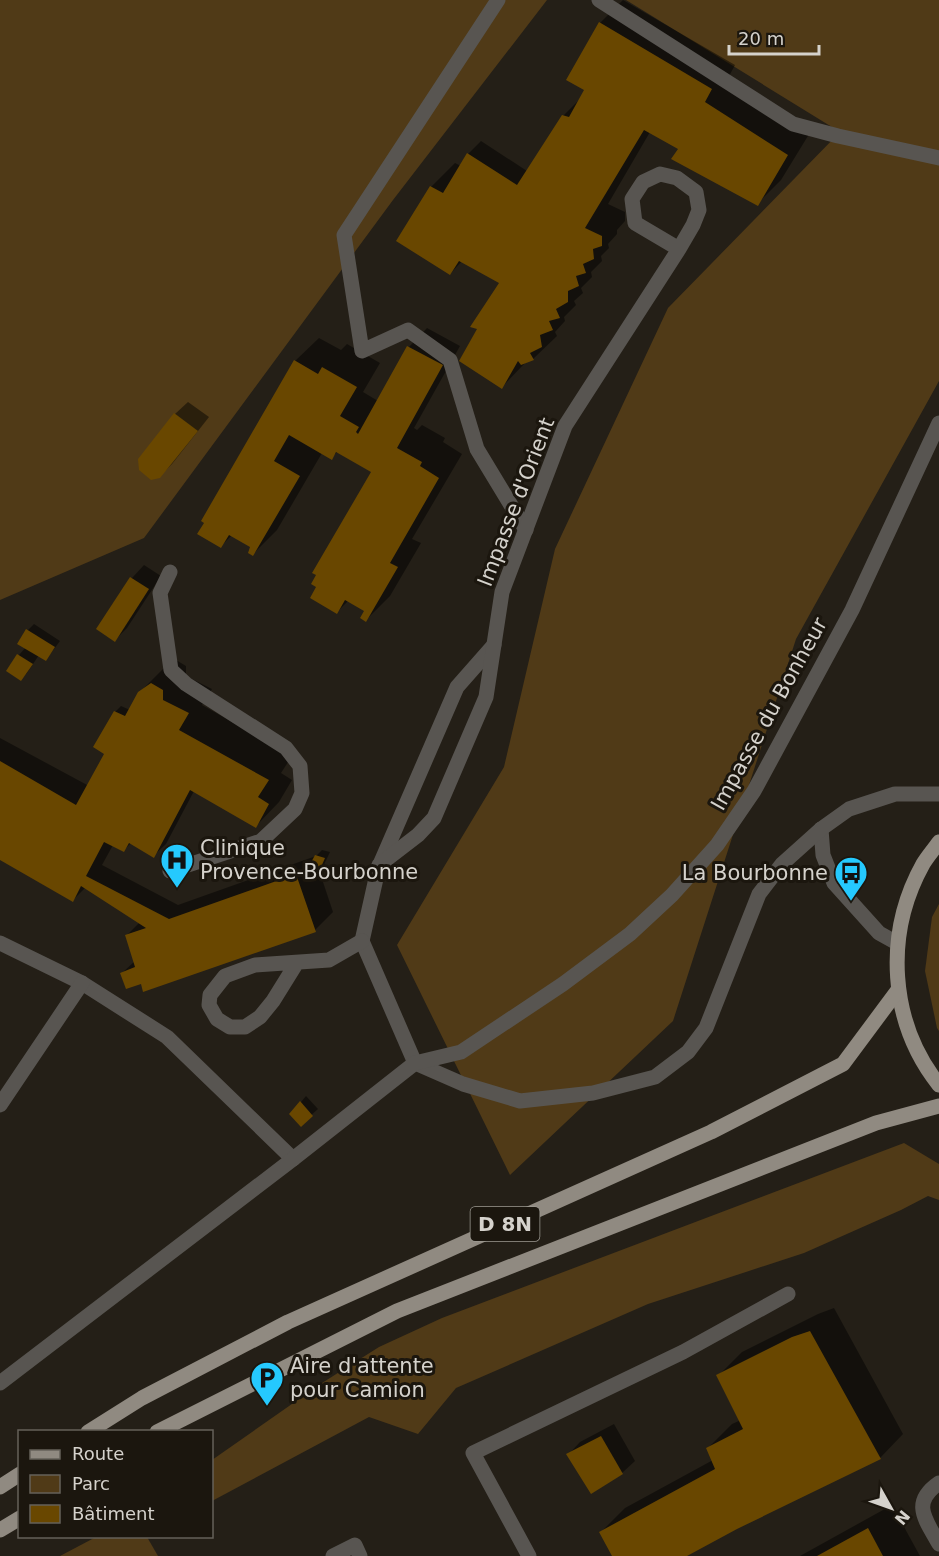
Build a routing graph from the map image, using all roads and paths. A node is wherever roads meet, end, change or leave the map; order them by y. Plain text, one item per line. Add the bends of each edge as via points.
1 (498, 0) edge
2 (599, 0) edge
3 (939, 158) edge
4 (679, 249) junction
5 (939, 423) edge
6 (526, 530) junction
7 (170, 572) dead end
8 (494, 645) junction
9 (939, 794) edge
10 (821, 830) junction
11 (939, 842) edge
12 (380, 865) junction
13 (170, 871) dead end
14 (362, 941) junction
15 (0, 943) edge
16 (897, 943) junction
17 (296, 964) junction
18 (82, 983) junction
19 (898, 990) junction
20 (415, 1063) junction
21 (939, 1085) edge
22 (0, 1105) edge
23 (939, 1106) edge
24 (293, 1159) junction
25 (788, 1294) dead end
26 (0, 1383) edge
27 (90, 1430) edge
28 (159, 1430) edge
29 (18, 1475) edge
30 (939, 1483) edge
31 (0, 1486) edge
32 (18, 1519) edge
33 (0, 1530) edge
34 (939, 1544) edge
35 (333, 1556) edge
36 (360, 1556) edge
37 (530, 1556) edge

1 - 6 lane via 344,235 362,351 408,330 450,360 477,449
2 - 3 lane via 793,124
4 - 4 lane, Impasse d'Orient via 699,210 696,192 677,178 660,174 643,182 632,198 635,223
4 - 6 lane, Impasse d'Orient via 565,426
5 - 20 lane, Impasse du Bonheur via 852,610 754,791 717,845 630,934 563,984 461,1052
6 - 8 lane, Impasse d'Orient via 502,592
7 - 13 lane via 160,593 171,670 186,684 286,748 300,766 302,793 295,809 261,841
8 - 12 lane via 457,687
8 - 12 lane, Impasse d'Orient via 486,697 434,818
9 - 10 lane via 895,794 849,809
10 - 16 lane via 823,855 834,883 879,933
10 - 20 lane via 782,864 759,894 706,1028 688,1052 655,1077 593,1093 520,1101 463,1084
11 - 16 main road via 923,864 906,902
12 - 14 lane
14 - 17 lane via 329,960
14 - 20 lane
15 - 18 lane
16 - 19 main road
17 - 17 lane via 255,965 225,976 210,995 209,1005 217,1018 230,1027 245,1027 273,1001
18 - 22 lane
18 - 24 lane via 168,1037
19 - 21 main road via 908,1031
19 - 27 main road, D 8N via 843,1064 711,1132 288,1322 142,1398
20 - 24 lane
23 - 28 main road, D 8N via 876,1123 397,1311
24 - 26 lane
25 - 37 lane via 683,1352 473,1453
29 - 31 main road
30 - 34 lane via 928,1491 923,1502 923,1515
32 - 33 main road
35 - 36 lane via 355,1545

